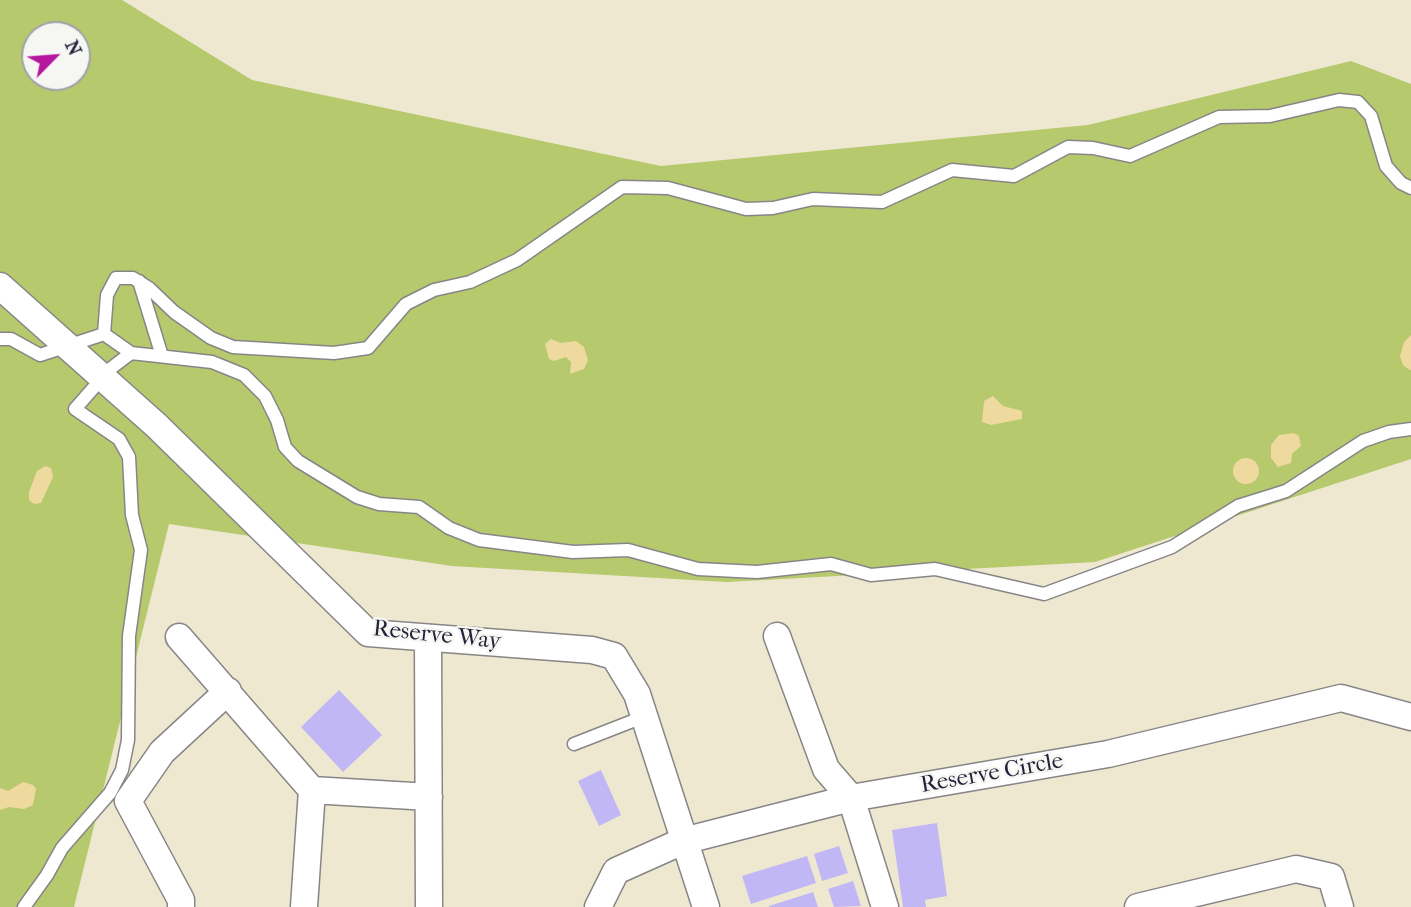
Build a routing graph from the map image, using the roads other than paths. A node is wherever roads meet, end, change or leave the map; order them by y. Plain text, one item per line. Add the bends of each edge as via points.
1 (1411, 188) edge
2 (139, 281) junction
3 (0, 286) edge
4 (104, 334) junction
5 (0, 339) edge
6 (66, 347) junction
7 (131, 353) junction
8 (162, 356) junction
9 (102, 378) junction
10 (1411, 429) edge
11 (778, 636) dead end
12 (180, 637) dead end
13 (428, 639) junction
14 (228, 691) junction
15 (643, 717) junction
16 (1411, 717) edge
17 (574, 744) dead end
18 (312, 790) junction
19 (429, 797) junction
20 (851, 798) junction
21 (683, 841) junction
22 (24, 907) edge
23 (181, 907) edge
24 (304, 907) edge
25 (429, 907) edge
26 (598, 907) edge
27 (706, 907) edge
28 (885, 907) edge
29 (1138, 907) edge
30 (1340, 907) edge

1 - 2 lane via 1386,166 1371,116 1358,102 1339,100 1270,116 1219,117 1130,156 1068,147 1014,176 952,170 882,202 813,199 746,209 668,188 622,187 517,260 406,304 368,348 334,353 233,347 174,313
2 - 4 lane via 116,278 107,295
2 - 8 lane
3 - 6 street, Reserve Way
4 - 6 lane
4 - 7 lane
5 - 6 lane via 11,339 40,355
6 - 9 street, Reserve Way
7 - 8 lane
7 - 9 lane
8 - 10 lane via 212,362 244,375 265,396 285,447 298,461 357,497 419,507 449,528 479,540 573,552 628,550 698,569 757,572 831,564 871,575 935,569 1044,594 1172,547 1238,506 1286,491 1363,441
9 - 13 street, Reserve Way via 369,633
9 - 22 lane via 75,409 119,439 129,457 132,515 141,550 128,636 128,740 122,769 110,793 62,848
11 - 20 street via 825,769
12 - 14 street
13 - 15 street, Reserve Way via 592,650 614,656 636,694
13 - 19 street
14 - 18 street
14 - 23 street via 162,752 128,801
15 - 17 lane
15 - 21 street, Reserve Way
16 - 20 street, Reserve Circle via 1341,698 1108,754
18 - 19 street
18 - 24 street
19 - 25 street
20 - 21 street, Reserve Circle
20 - 28 street
21 - 26 street, Reserve Circle via 616,871
21 - 27 street, Reserve Way
29 - 30 street via 1296,869 1331,877

